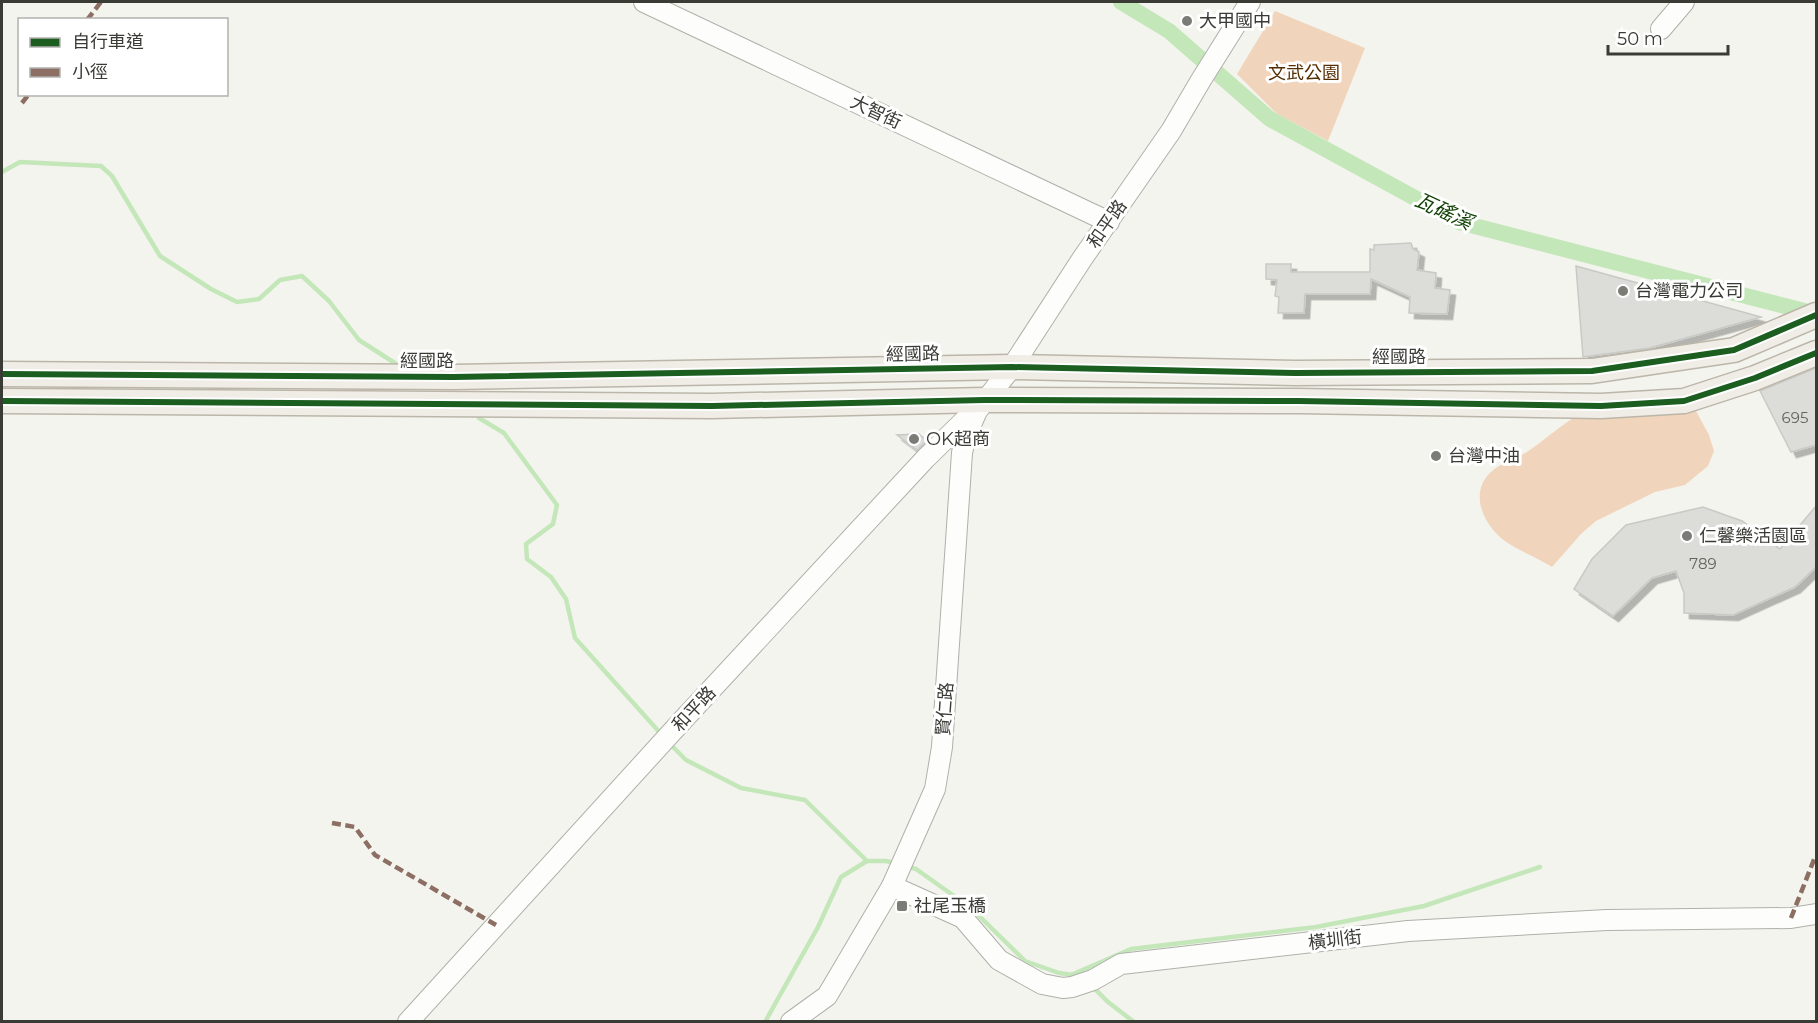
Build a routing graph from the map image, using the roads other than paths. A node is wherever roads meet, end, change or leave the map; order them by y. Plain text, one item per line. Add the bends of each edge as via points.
1 (644, 2) edge
2 (1250, 2) edge
3 (1684, 2) edge
4 (1661, 28) dead end
5 (1109, 222) junction
6 (1807, 319) edge
7 (1816, 353) edge
8 (1012, 367) junction
9 (2, 374) edge
10 (984, 400) junction
11 (2, 402) edge
12 (892, 886) junction
13 (1816, 914) edge
14 (408, 1022) edge
15 (792, 1022) edge

1 - 5 street, 大智街
2 - 5 street, 和平路 via 1172,131
3 - 4 street
5 - 8 street, 和平路
6 - 8 main road, 經國路 via 1734,351 1592,371 1295,373
7 - 10 main road via 1755,378 1684,400 1601,406
8 - 9 main road, 經國路 via 454,377
8 - 10 street, 賢仁路
10 - 11 main road via 712,406
10 - 12 street, 賢仁路 via 971,422 962,453 940,767 926,813
10 - 14 street, 和平路 via 681,722
12 - 13 street, 橫圳街 via 963,918 999,960 1042,984 1063,988 1093,980 1121,964 1408,931
12 - 15 street, 賢仁路 via 827,996

